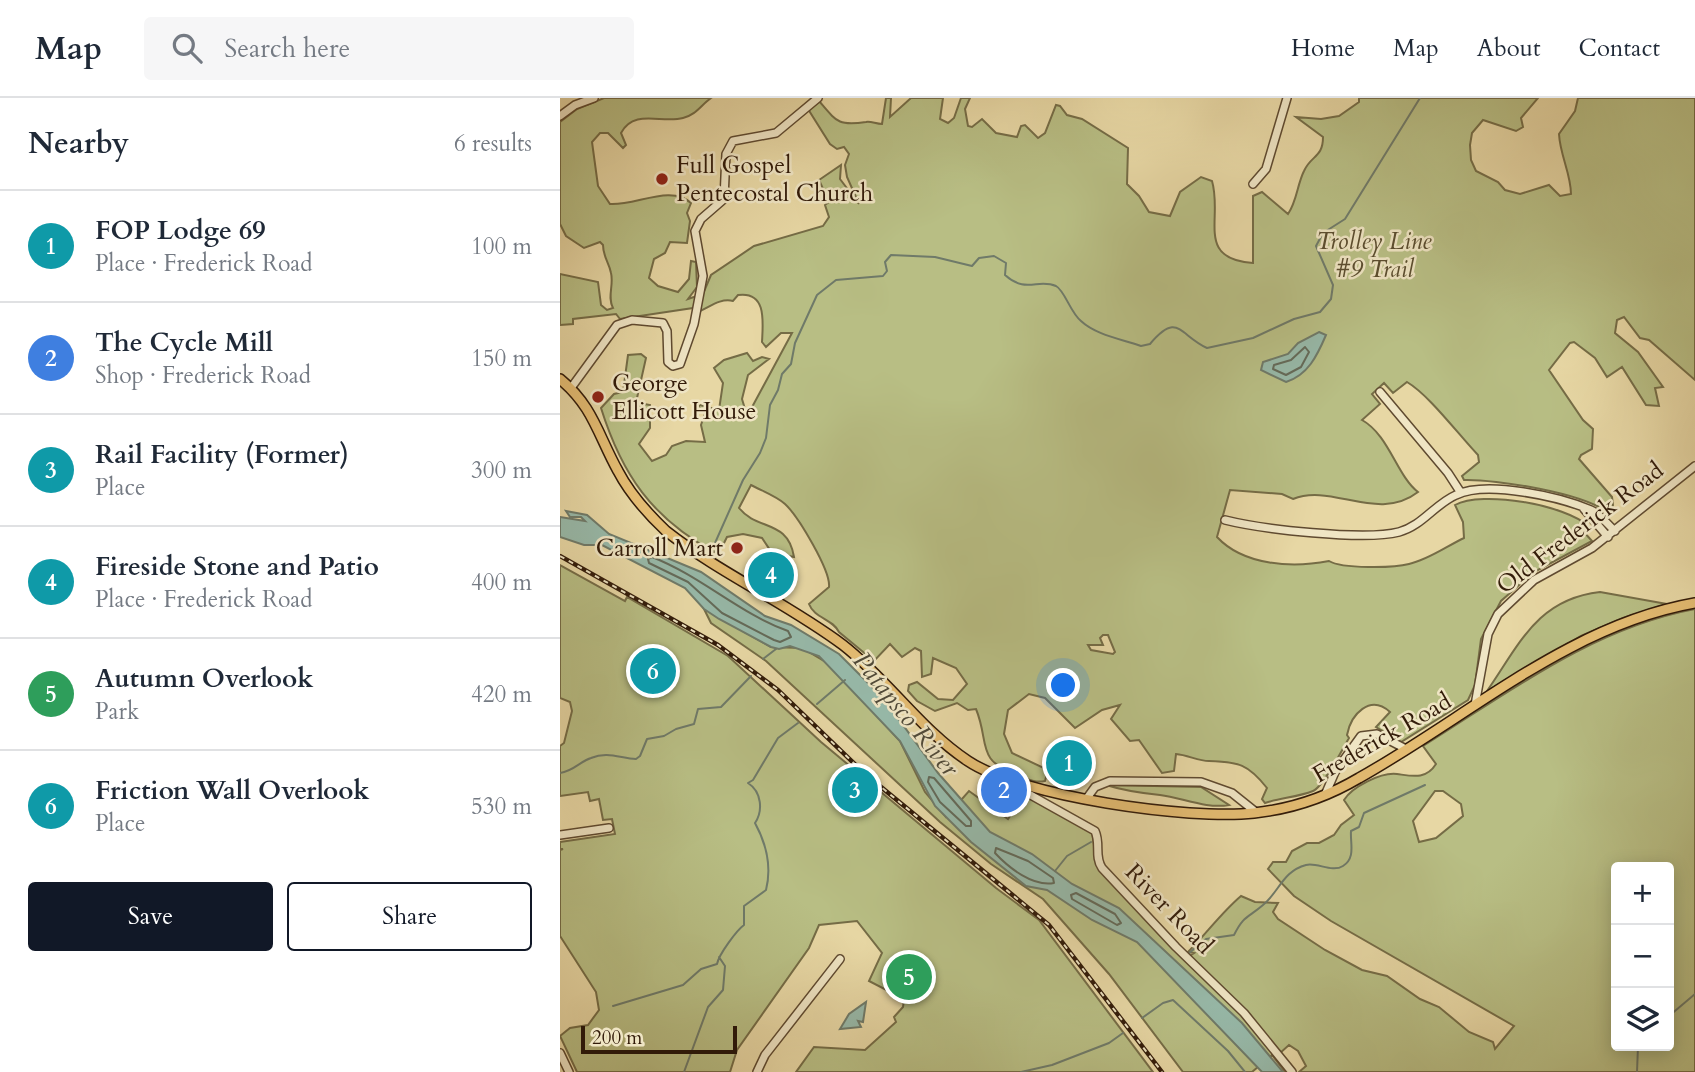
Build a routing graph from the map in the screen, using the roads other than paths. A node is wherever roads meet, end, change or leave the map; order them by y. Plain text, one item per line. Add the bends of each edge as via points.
1 (594, 98) edge
2 (818, 98) edge
3 (1287, 98) edge
4 (560, 117) edge
5 (1253, 184) dead end
6 (560, 379) edge
7 (571, 388) junction
8 (1380, 392) dead end
9 (1695, 466) edge
10 (1461, 493) junction
11 (1584, 509) junction
12 (1225, 520) dead end
13 (1615, 531) junction
14 (1608, 537) junction
15 (1695, 603) edge
16 (1475, 707) junction
17 (1406, 749) junction
18 (1023, 784) junction
19 (1325, 795) junction
20 (1087, 798) junction
21 (1257, 813) junction
22 (608, 828) dead end
23 (560, 835) edge
24 (840, 959) dead end
25 (560, 1053) edge
26 (569, 1072) edge
27 (757, 1072) edge
28 (1292, 1072) edge

1 - 4 street
2 - 7 street via 776,133 738,138 730,144 724,200 701,219 695,231 704,272 686,354 677,366 668,362 663,323 624,321
3 - 5 street via 1266,169
6 - 7 main road, Frederick Road
7 - 18 main road, Frederick Road via 590,411 623,480 666,531 845,647 968,761
8 - 10 street
9 - 13 street, Old Frederick Road
10 - 11 street via 1502,490
10 - 12 street via 1414,526 1387,534 1266,528
11 - 13 street
11 - 14 street
13 - 14 street, Old Frederick Road
14 - 16 street, Old Frederick Road via 1534,580 1498,614 1488,634
15 - 16 main road, Frederick Road via 1644,615 1594,636
16 - 17 main road, Frederick Road
17 - 19 main road, Frederick Road
17 - 19 street via 1377,734 1361,736
18 - 20 main road, Frederick Road
18 - 28 street, River Road via 1027,793 1095,831 1102,868 1244,1013
19 - 21 main road, Frederick Road
20 - 21 main road, Frederick Road via 1200,814
20 - 21 street via 1095,787 1110,781 1201,782 1232,793
22 - 23 street
24 - 27 street via 765,1055
25 - 26 street

